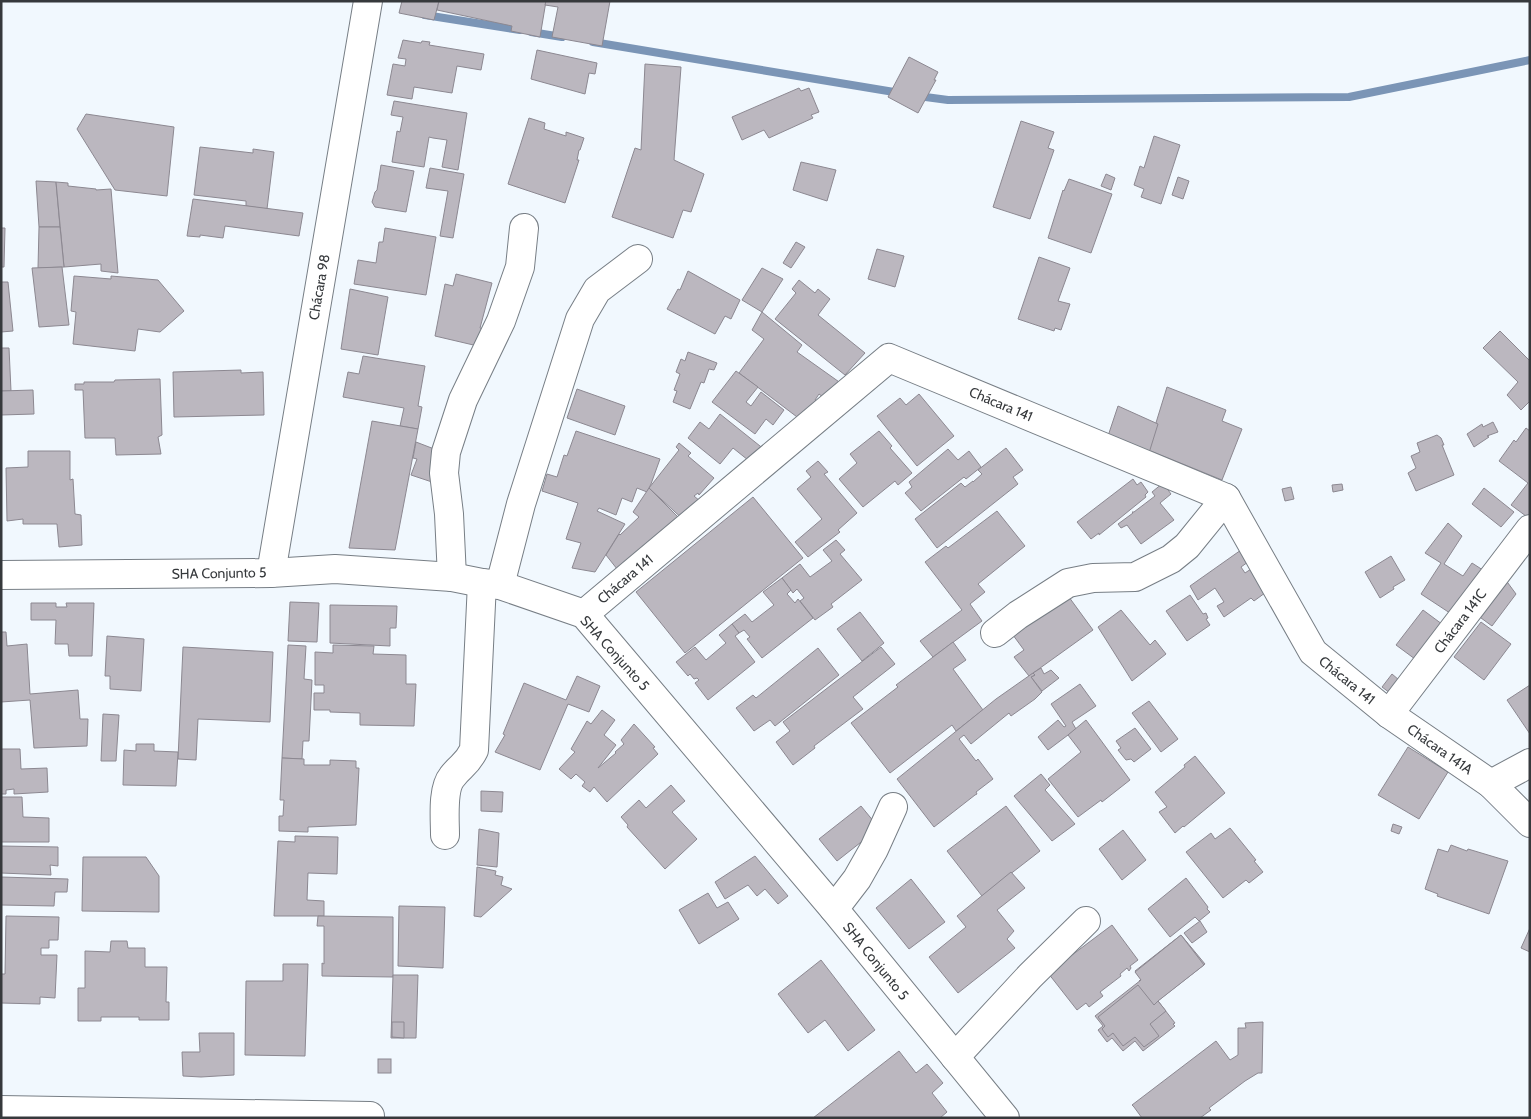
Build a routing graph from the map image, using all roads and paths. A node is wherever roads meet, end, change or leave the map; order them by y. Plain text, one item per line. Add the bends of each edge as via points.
1 (368, 1) edge
2 (524, 228) dead end
3 (638, 259) dead end
4 (1226, 498) junction
5 (1530, 529) edge
6 (271, 573) junction
7 (1, 576) edge
8 (452, 577) junction
9 (491, 584) junction
10 (584, 614) junction
11 (995, 633) dead end
12 (1389, 714) junction
13 (1530, 763) edge
14 (1491, 784) junction
15 (893, 807) dead end
16 (1530, 823) edge
17 (445, 835) dead end
18 (834, 909) junction
19 (1086, 921) dead end
20 (955, 1057) junction
21 (1, 1110) edge
22 (370, 1116) dead end
23 (1005, 1118) edge

1 - 6 street, Chácara 98
2 - 8 street via 520,267 502,321 463,400 446,452 444,473 450,514
3 - 9 street via 597,290 580,319 521,504
4 - 10 street, Chácara 141 via 889,358
4 - 11 street via 1187,546 1171,559 1135,577 1094,578 1068,583
4 - 12 street, Chácara 141 via 1313,652
5 - 12 street, Chácara 141C
6 - 7 street, SHA Conjunto 5
6 - 8 street, SHA Conjunto 5 via 335,569
8 - 9 street, SHA Conjunto 5
9 - 10 street, SHA Conjunto 5
9 - 17 street via 474,750 468,762 446,786
10 - 18 street, SHA Conjunto 5
12 - 14 street, Chácara 141A
13 - 14 street
14 - 16 street, Chácara 141A
15 - 18 street via 857,879
18 - 20 street, SHA Conjunto 5
19 - 20 street
20 - 23 street, SHA Conjunto 5
21 - 22 street

